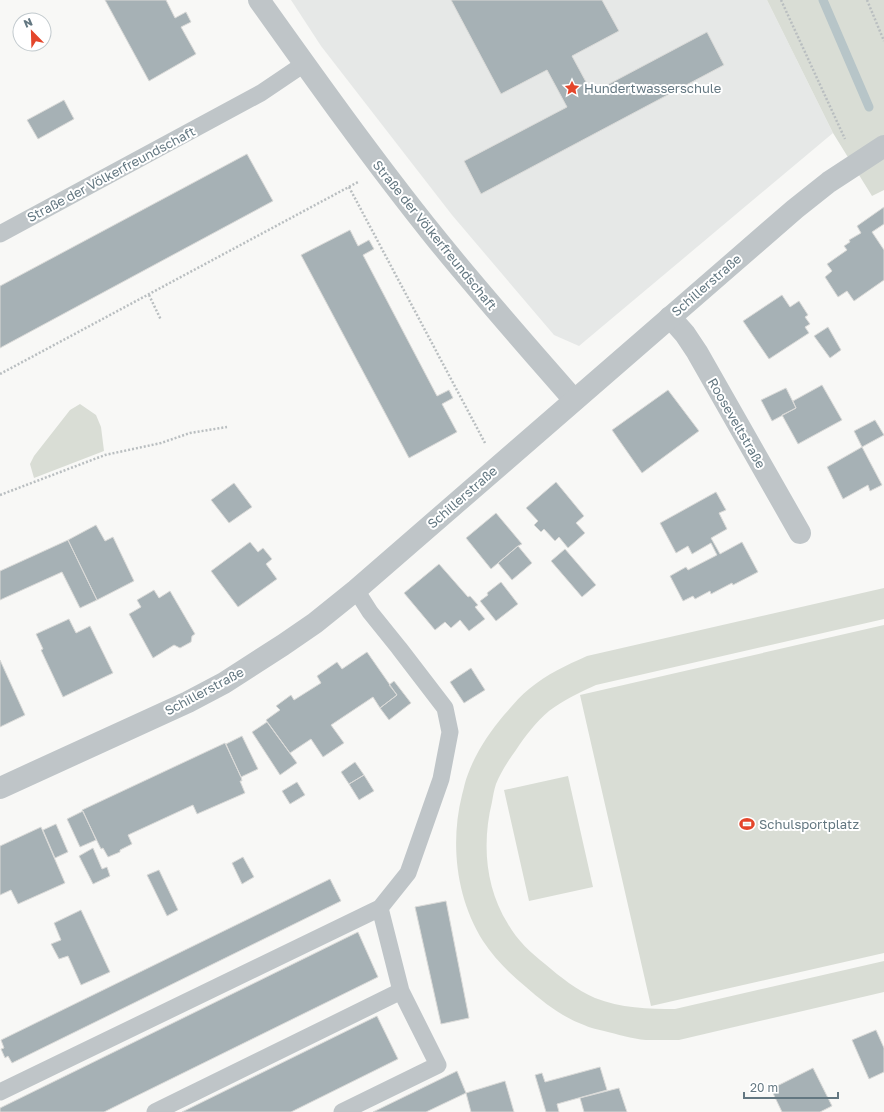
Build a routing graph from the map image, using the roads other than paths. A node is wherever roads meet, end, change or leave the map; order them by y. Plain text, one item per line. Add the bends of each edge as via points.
1 (260, 0) edge
2 (304, 64) junction
3 (884, 146) edge
4 (0, 234) edge
5 (670, 317) junction
6 (574, 400) junction
7 (800, 533) dead end
8 (356, 590) junction
9 (0, 788) edge
10 (380, 908) junction
11 (401, 991) junction
12 (0, 1092) edge
13 (155, 1112) edge
14 (342, 1112) edge

1 - 2 street, Straße der Völkerfreundschaft
2 - 4 lane, Straße der Völkerfreundschaft via 261,93
2 - 6 street, Straße der Völkerfreundschaft via 435,238
3 - 5 street, Schillerstraße via 794,209
5 - 6 street, Schillerstraße
5 - 7 street, Rooseveltstraße via 696,352
6 - 8 street, Schillerstraße
8 - 9 street, Schillerstraße via 315,623 224,683
8 - 10 lane via 370,612 445,708 450,732 441,779 408,873
10 - 11 lane
10 - 12 lane
11 - 13 lane
11 - 14 lane via 438,1065

